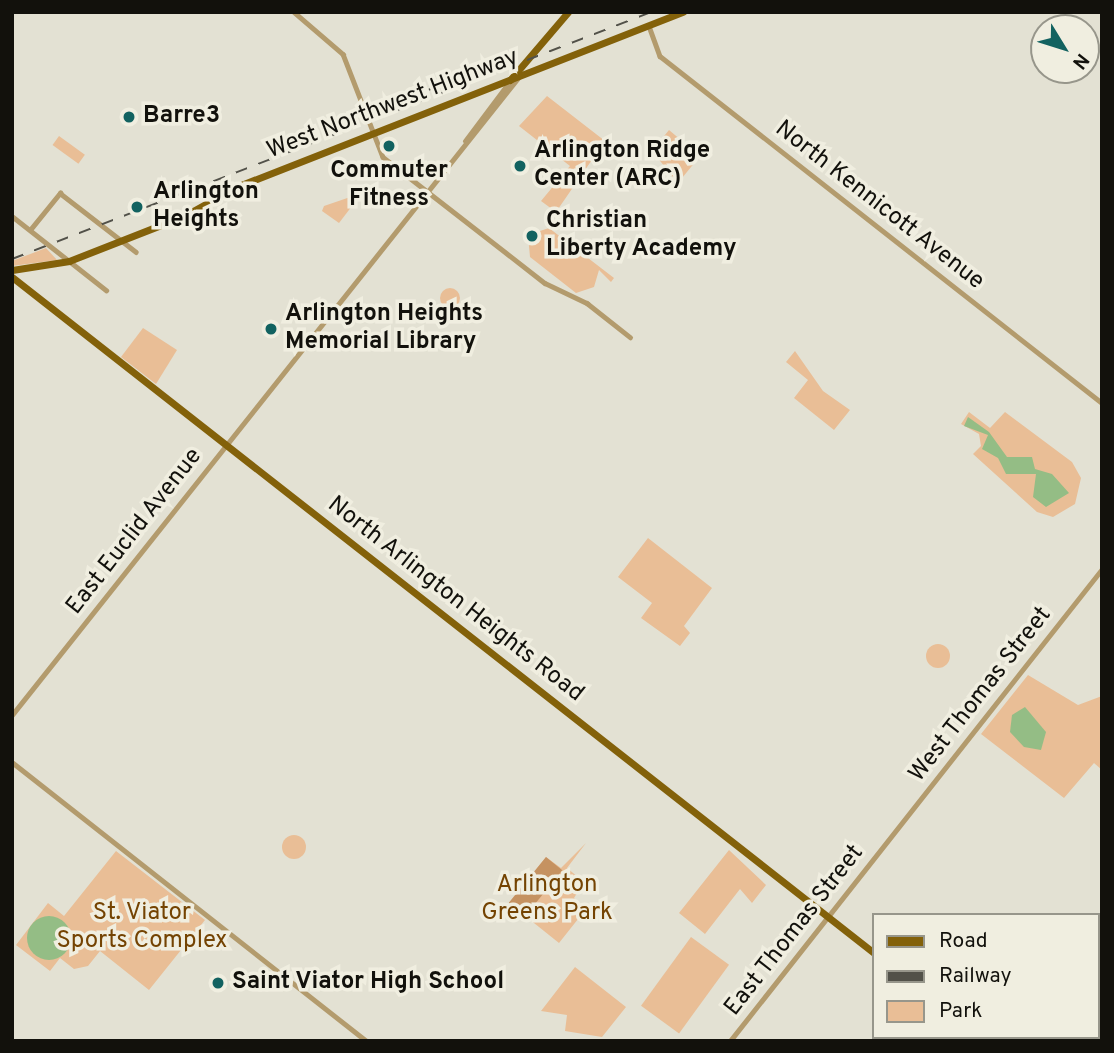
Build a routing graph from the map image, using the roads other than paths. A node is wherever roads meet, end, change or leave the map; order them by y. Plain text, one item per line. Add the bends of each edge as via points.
1 (294, 12) edge
2 (568, 12) edge
3 (683, 12) edge
4 (560, 22) junction
5 (649, 26) junction
6 (532, 60) junction
7 (542, 68) junction
8 (519, 77) junction
9 (510, 81) junction
10 (373, 133) junction
11 (463, 145) junction
12 (427, 191) junction
13 (12, 216) edge
14 (30, 230) junction
15 (121, 240) junction
16 (136, 252) dead end
17 (69, 261) junction
18 (25, 269) junction
19 (12, 270) edge
20 (12, 277) edge
21 (23, 286) junction
22 (106, 290) dead end
23 (629, 337) dead end
24 (1102, 403) edge
25 (226, 445) junction
26 (1102, 569) edge
27 (12, 715) edge
28 (12, 762) edge
29 (887, 843) joint
30 (828, 916) junction
31 (872, 951) edge
32 (367, 1041) edge
33 (730, 1041) edge

1 - 10 street via 346,61
2 - 4 main road
3 - 5 main road, West Northwest Highway
4 - 6 main road
4 - 9 main road
5 - 7 main road, West Northwest Highway
5 - 24 street, North Kennicott Avenue via 660,56
6 - 7 main road
6 - 8 main road
7 - 8 main road, West Northwest Highway
8 - 9 main road, West Northwest Highway
8 - 11 street
9 - 10 main road, West Northwest Highway
9 - 11 street
10 - 12 street via 383,157
10 - 15 main road, West Northwest Highway
11 - 12 street, East Euclid Avenue
12 - 23 street via 545,283 587,303
12 - 25 street, East Euclid Avenue
13 - 14 street
14 - 15 street via 60,193
14 - 17 street
15 - 16 street
15 - 17 main road, West Northwest Highway
17 - 18 main road, West Northwest Highway
17 - 22 street
18 - 19 main road, West Northwest Highway
18 - 21 main road
20 - 21 main road, North Arlington Heights Road
21 - 25 main road, North Arlington Heights Road
25 - 27 street, East Euclid Avenue
25 - 30 main road, North Arlington Heights Road
26 - 29 street, West Thomas Street
28 - 32 street
29 - 30 street, East Thomas Street
30 - 31 main road, North Arlington Heights Road
30 - 33 street, East Thomas Street

